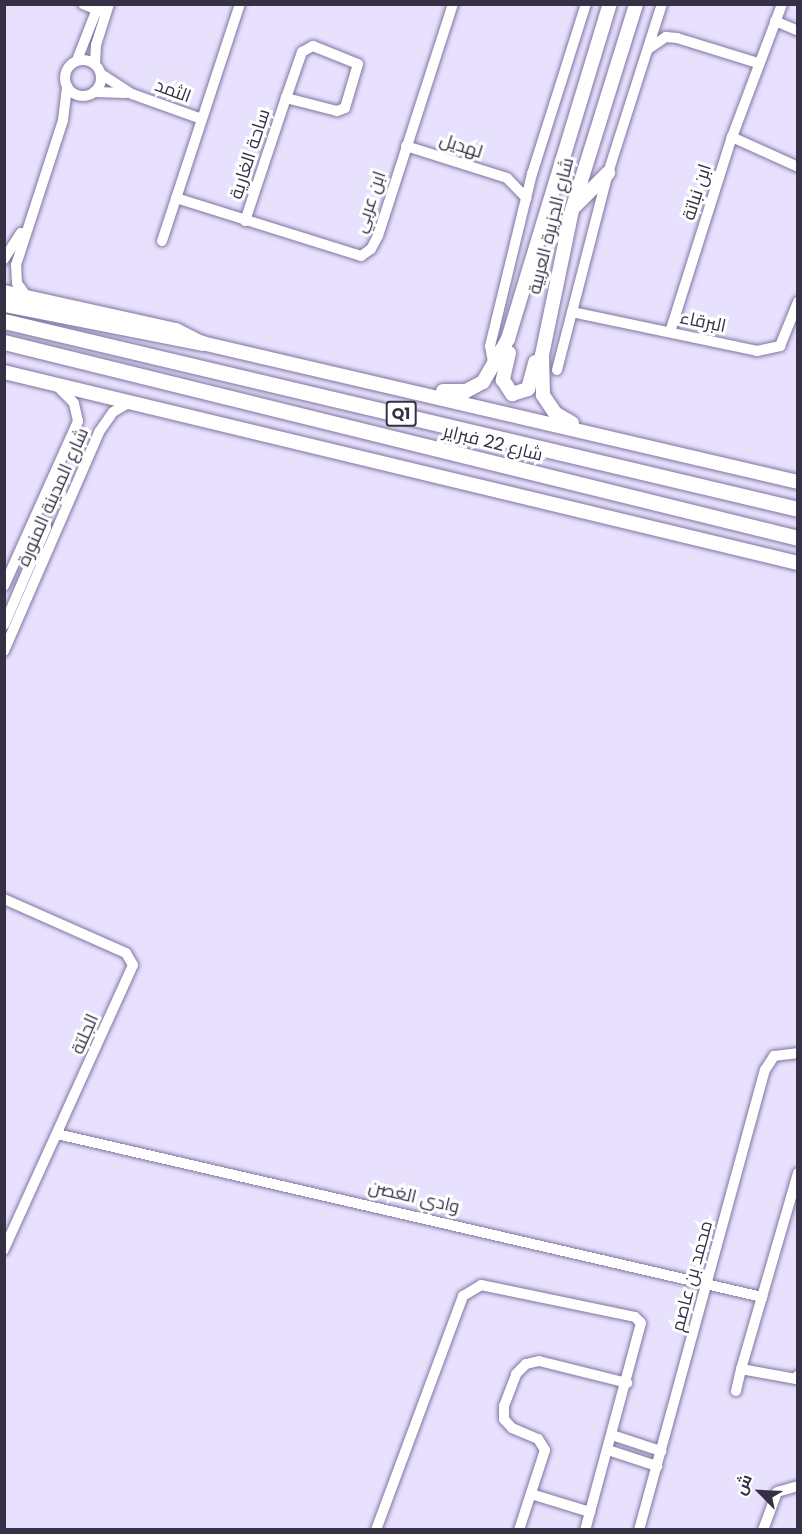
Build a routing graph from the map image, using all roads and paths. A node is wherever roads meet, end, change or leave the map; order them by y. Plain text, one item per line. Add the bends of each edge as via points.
1 (83, 4) edge
2 (240, 4) edge
3 (453, 4) edge
4 (586, 4) edge
5 (610, 4) edge
6 (636, 4) edge
7 (782, 4) edge
8 (103, 8) edge
9 (661, 8) edge
10 (775, 21) junction
11 (798, 31) edge
12 (677, 38) junction
13 (647, 50) junction
14 (77, 60) junction
15 (758, 63) junction
16 (98, 69) junction
17 (67, 86) junction
18 (94, 92) junction
19 (132, 94) junction
20 (81, 96) junction
21 (286, 98) junction
22 (202, 119) junction
23 (63, 120) junction
24 (732, 137) junction
25 (406, 146) junction
26 (798, 167) edge
27 (608, 172) junction
28 (532, 174) junction
29 (507, 178) junction
30 (176, 198) junction
31 (526, 198) junction
32 (572, 210) junction
33 (245, 220) junction
34 (25, 228) junction
35 (162, 242) dead end
36 (4, 259) edge
37 (530, 276) junction
38 (4, 292) edge
39 (551, 295) junction
40 (27, 297) junction
41 (798, 302) edge
42 (4, 304) edge
43 (572, 312) junction
44 (4, 321) edge
45 (670, 332) junction
46 (4, 342) edge
47 (202, 343) junction
48 (494, 368) junction
49 (557, 370) dead end
50 (4, 372) edge
51 (55, 384) junction
52 (420, 392) junction
53 (132, 401) junction
54 (597, 433) junction
55 (798, 482) edge
56 (798, 509) edge
57 (36, 517) junction
58 (798, 538) edge
59 (798, 563) edge
60 (4, 586) edge
61 (4, 625) edge
62 (4, 651) edge
63 (4, 899) edge
64 (798, 1053) edge
65 (57, 1134) junction
66 (798, 1173) edge
67 (4, 1250) edge
68 (708, 1283) junction
69 (762, 1297) junction
70 (741, 1369) junction
71 (797, 1378) edge
72 (627, 1383) junction
73 (736, 1391) dead end
74 (612, 1435) junction
75 (608, 1450) junction
76 (661, 1451) junction
77 (657, 1466) junction
78 (798, 1486) edge
79 (531, 1494) junction
80 (590, 1512) junction
81 (376, 1530) edge
82 (519, 1530) edge
83 (585, 1530) edge
84 (639, 1530) edge
85 (764, 1530) edge

1 - 8 street
2 - 22 street
3 - 25 street, ابن عربي
4 - 28 street, شارع الجزيرة العربية
5 - 37 main road, شارع الجزيرة العربية via 573,116
6 - 32 main road, شارع الجزيرة العربية
7 - 10 street, ابن نباتة
8 - 14 street
8 - 16 street via 96,45
9 - 12 street via 668,32
9 - 13 street
10 - 11 street
10 - 15 street, ابن نباتة
12 - 13 street via 666,37
12 - 15 street
13 - 27 street
14 - 16 street
14 - 17 street via 66,71
15 - 24 street, ابن نباتة
16 - 18 street
16 - 19 street, الثمد
17 - 20 street
17 - 23 street
18 - 19 street, الثمد
18 - 20 street
19 - 22 street, الثمد
20 - 23 street
21 - 21 street, ساحة الغارية via 307,47 358,64 345,108 337,111
21 - 33 street, ساحة الغارية
22 - 30 street
23 - 34 street
24 - 26 street
24 - 45 street, ابن نباتة
25 - 29 street, لهديل
25 - 33 street, ابن عربي via 378,236 362,256
27 - 32 main road
27 - 43 street
28 - 29 street, لهديل
28 - 31 street, شارع الجزيرة العربية
29 - 31 street, لهديل
30 - 33 street, ابن عربي
30 - 35 street
31 - 48 street, شارع الجزيرة العربية via 490,346
32 - 39 main road, شارع الجزيرة العربية
34 - 36 street
34 - 40 street via 15,274
37 - 39 main road via 502,375 503,385 512,394 521,394 530,385
37 - 48 main road, شارع الجزيرة العربية
38 - 40 main road, شارع 22 فبراير
39 - 54 main road, شارع الجزيرة العربية via 542,355 543,395 564,419
40 - 47 main road, شارع 22 فبراير via 176,330
41 - 45 street, البرقاء via 783,341 770,350
42 - 47 highway
43 - 45 street, البرقاء
43 - 49 street
44 - 56 highway, شارع 22 فبراير / Q1
46 - 58 highway, شارع 22 فبراير / Q1
47 - 52 main road, شارع 22 فبراير
48 - 52 main road, شارع الجزيرة العربية via 483,382 466,391
50 - 51 main road
51 - 53 main road
51 - 57 street, شارع المدينة المنورة via 74,403 78,421
52 - 54 main road, شارع 22 فبراير
53 - 59 main road
53 - 62 street, شارع المدينة المنورة via 113,412 99,432
54 - 55 main road, شارع 22 فبراير
57 - 60 street, شارع المدينة المنورة
57 - 61 street via 45,522 46,528
63 - 65 street, الجلتة via 126,953 133,965
64 - 68 street, محمد بن عاصم via 774,1056 765,1070
65 - 67 street, الجلتة
65 - 68 street, وادي الغصن
66 - 69 street
68 - 69 street, وادي الغصن
68 - 76 street, محمد بن عاصم
69 - 70 street
70 - 71 street
70 - 73 street
72 - 74 street
72 - 79 street via 546,1362 532,1362 520,1369 503,1414 512,1428 538,1438 544,1445
72 - 81 street via 641,1329 638,1318 486,1285 472,1287 463,1296
74 - 75 street
74 - 76 street
75 - 77 street
75 - 80 street
76 - 77 street, محمد بن عاصم
77 - 84 street, محمد بن عاصم
78 - 85 street via 777,1492
79 - 80 street
79 - 82 street
80 - 83 street

